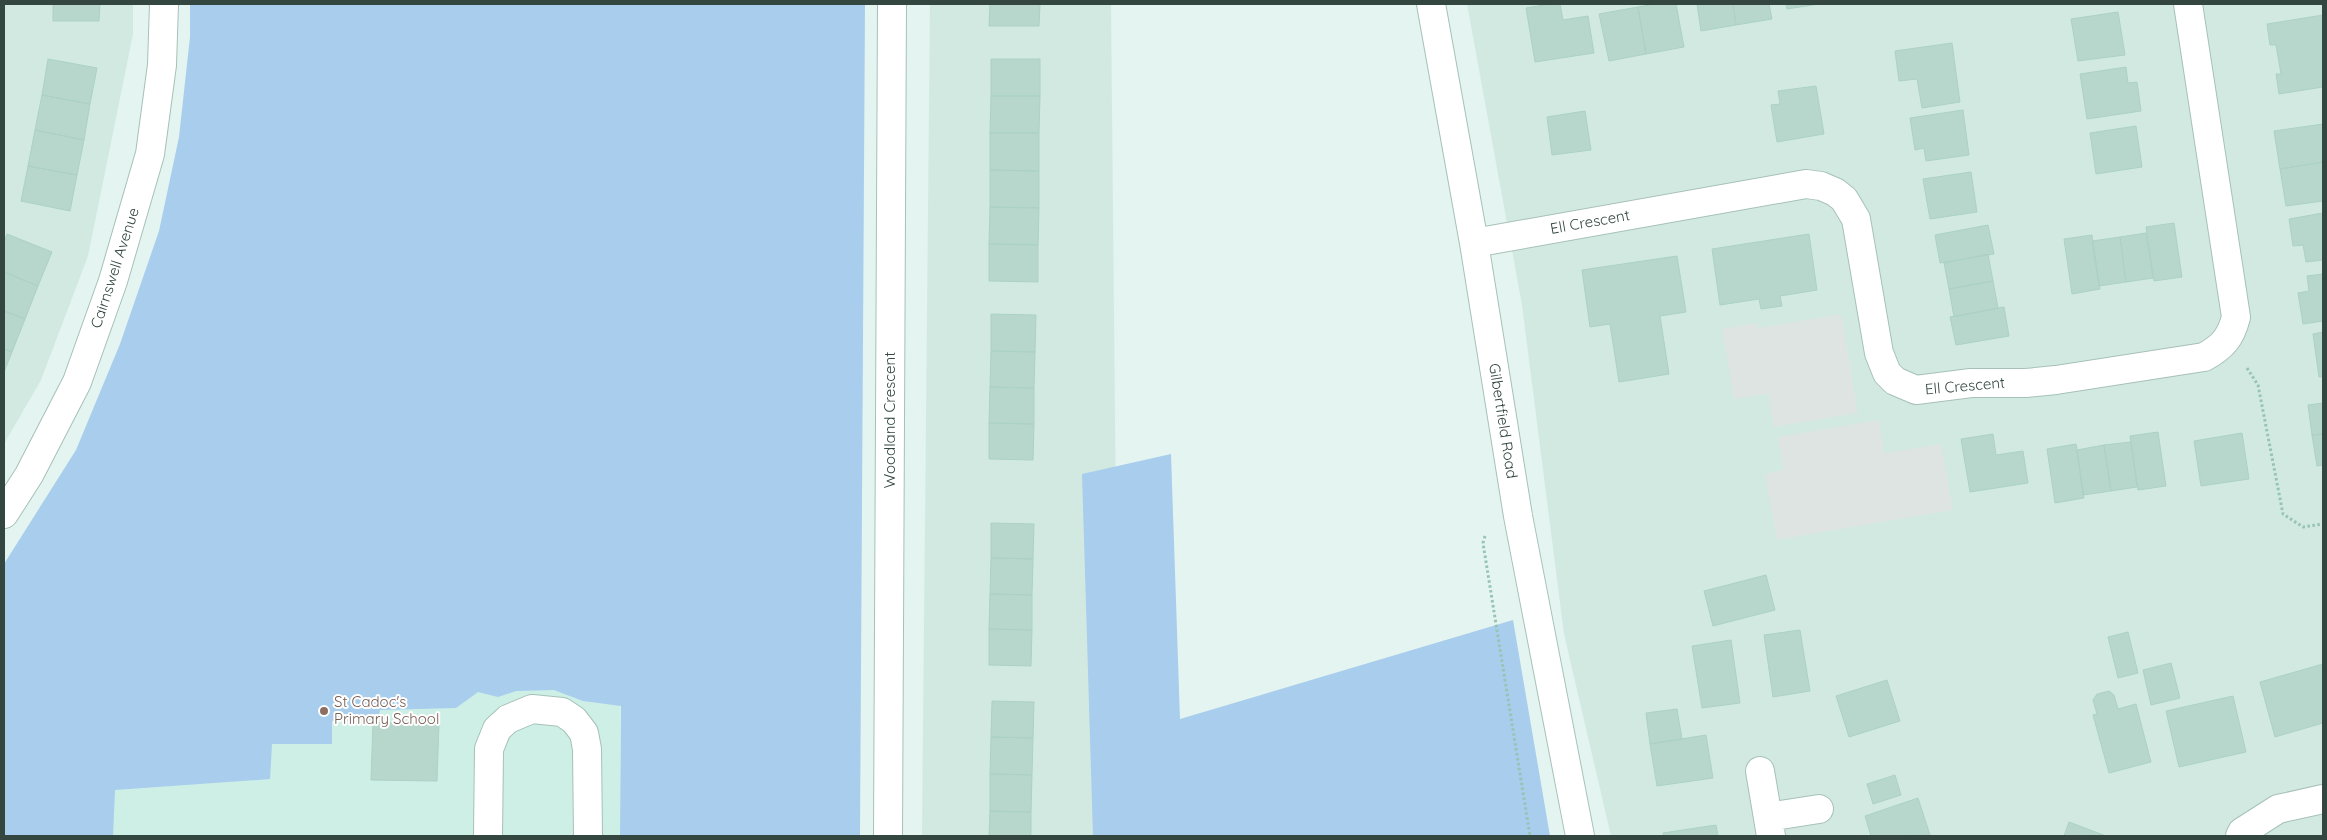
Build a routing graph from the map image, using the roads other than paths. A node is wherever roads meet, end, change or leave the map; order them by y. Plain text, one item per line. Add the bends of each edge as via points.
1 (164, 4) edge
2 (892, 4) edge
3 (1431, 4) edge
4 (2188, 4) edge
5 (1474, 243) junction
6 (4, 514) edge
7 (1760, 771) dead end
8 (2323, 799) edge
9 (1819, 808) dead end
10 (1770, 827) edge
11 (488, 836) edge
12 (588, 836) edge
13 (888, 836) edge
14 (1580, 836) edge
15 (2240, 836) edge

1 - 6 street, Cairnswell Avenue via 162,64 150,154 113,281 77,382 29,475
2 - 13 street, Woodland Crescent
3 - 5 street, Gilbertfield Road
4 - 5 street, Ell Crescent via 2236,304 2236,316 2228,340 2204,358 2102,375 2026,383 1971,383 1928,390 1905,387 1888,373 1879,353 1856,219 1844,199 1821,186 1806,184
5 - 14 street, Gilbertfield Road via 1518,516
7 - 10 street
8 - 15 street via 2278,809
9 - 10 street
11 - 12 street via 489,749 497,729 519,712 532,709 562,712 584,733

